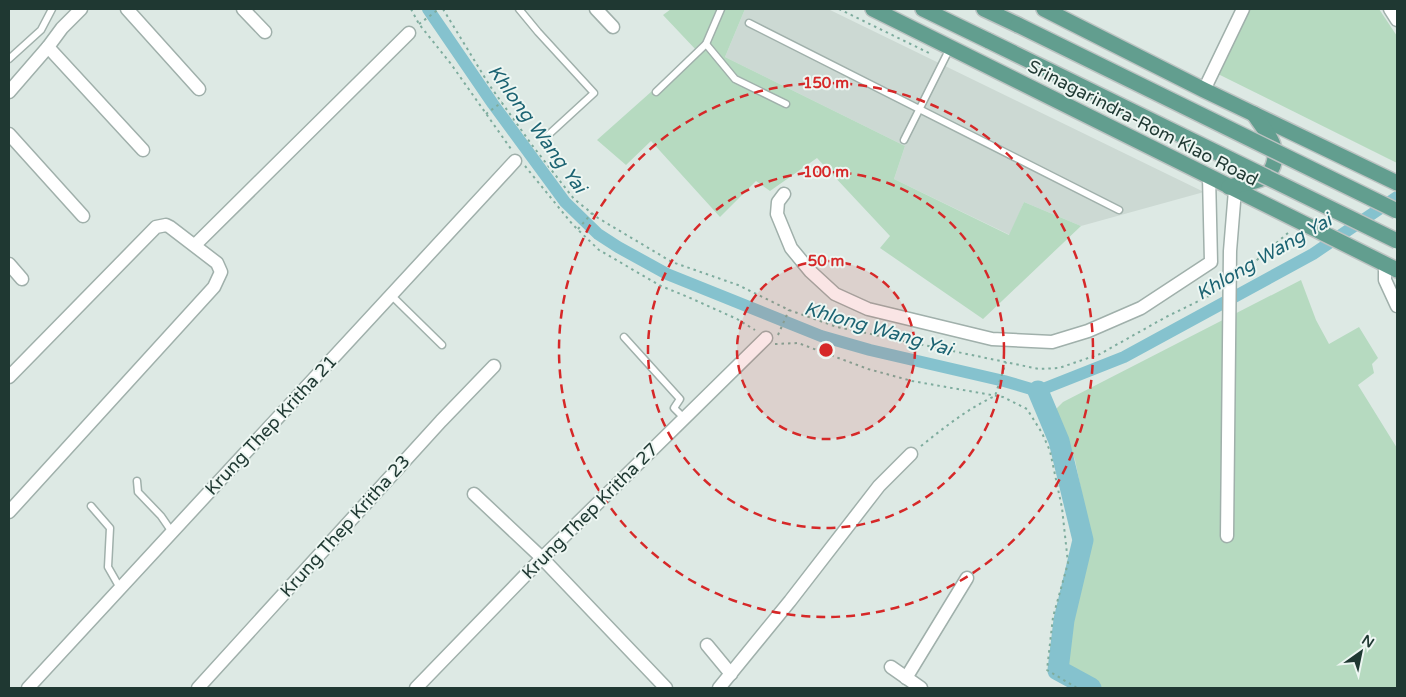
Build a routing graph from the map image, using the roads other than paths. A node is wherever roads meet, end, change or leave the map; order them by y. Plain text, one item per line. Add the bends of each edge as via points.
1 (52, 9) edge
2 (81, 9) edge
3 (127, 9) edge
4 (243, 9) edge
5 (520, 9) edge
6 (596, 9) edge
7 (721, 9) edge
8 (873, 9) edge
9 (923, 9) edge
10 (984, 9) edge
11 (1044, 9) edge
12 (1243, 9) edge
13 (1390, 9) edge
14 (1397, 20) edge
15 (749, 23) dead end
16 (613, 27) dead end
17 (412, 31) road end
18 (265, 32) dead end
19 (706, 44) junction
20 (48, 48) junction
21 (950, 48) junction
22 (9, 59) edge
23 (199, 89) dead end
24 (1204, 90) junction
25 (9, 92) edge
26 (656, 92) dead end
27 (786, 104) dead end
28 (920, 109) junction
29 (1253, 113) junction
30 (9, 134) edge
31 (546, 137) dead end
32 (904, 140) dead end
33 (143, 150) dead end
34 (516, 158) road end
35 (1209, 176) junction
36 (1397, 183) edge
37 (1232, 188) junction
38 (784, 194) dead end
39 (1119, 210) dead end
40 (1397, 211) edge
41 (83, 216) dead end
42 (1397, 241) edge
43 (195, 245) junction
44 (9, 264) edge
45 (1388, 266) edge
46 (22, 279) dead end
47 (391, 295) junction
48 (1397, 306) edge
49 (624, 338) dead end
50 (770, 341) road end
51 (442, 345) dead end
52 (494, 366) dead end
53 (9, 377) edge
54 (684, 418) junction
55 (911, 454) road end
56 (137, 481) dead end
57 (474, 494) dead end
58 (91, 506) dead end
59 (9, 512) edge
60 (172, 532) junction
61 (1227, 536) dead end
62 (542, 558) junction
63 (967, 578) dead end
64 (120, 588) junction
65 (707, 645) dead end
66 (891, 667) dead end
67 (731, 674) junction
68 (906, 678) junction
69 (28, 688) edge
70 (198, 688) edge
71 (416, 688) edge
72 (666, 688) edge
73 (719, 688) edge
74 (921, 688) edge

1 - 22 lane via 40,30
2 - 20 street
3 - 23 street
4 - 18 street
5 - 31 lane via 594,93
6 - 16 street
7 - 19 lane
8 - 21 main road, Srinagarindra-Rom Klao Road
9 - 42 main road, Srinagarindra-Rom Klao Road, bridge
10 - 40 main road, Srinagarindra-Rom Klao Road, bridge
11 - 24 main road
12 - 24 street
13 - 14 street
15 - 28 lane
17 - 43 street
19 - 26 lane
19 - 27 lane via 735,79
20 - 25 street
20 - 33 street
21 - 28 lane
21 - 35 main road, Srinagarindra-Rom Klao Road
24 - 29 main road
28 - 32 lane
28 - 39 lane
29 - 36 main road
29 - 37 main road via 1274,146 1274,163 1262,178
30 - 41 street
34 - 47 street, Krung Thep Kritha 21
35 - 37 main road, Srinagarindra-Rom Klao Road
35 - 38 street via 1211,262 1141,308 1088,331 1052,342 992,339 868,309 835,294 791,248 776,214 778,202
37 - 45 main road, Srinagarindra-Rom Klao Road
37 - 61 street
43 - 53 street via 166,225 156,227
43 - 59 street via 220,268 214,287
44 - 46 street
45 - 48 street via 1385,280
47 - 51 lane
47 - 60 street, Krung Thep Kritha 21
49 - 54 lane via 680,399 674,408
50 - 54 street, Krung Thep Kritha 27
52 - 70 street, Krung Thep Kritha 23
54 - 62 street, Krung Thep Kritha 27
55 - 67 street via 879,486
56 - 60 lane via 138,492
57 - 62 street
58 - 64 lane via 110,528 107,563
60 - 64 street, Krung Thep Kritha 21
62 - 71 street, Krung Thep Kritha 27
62 - 72 street
63 - 68 street
64 - 69 street, Krung Thep Kritha 21
65 - 67 street
66 - 68 street
67 - 73 street
68 - 74 street

